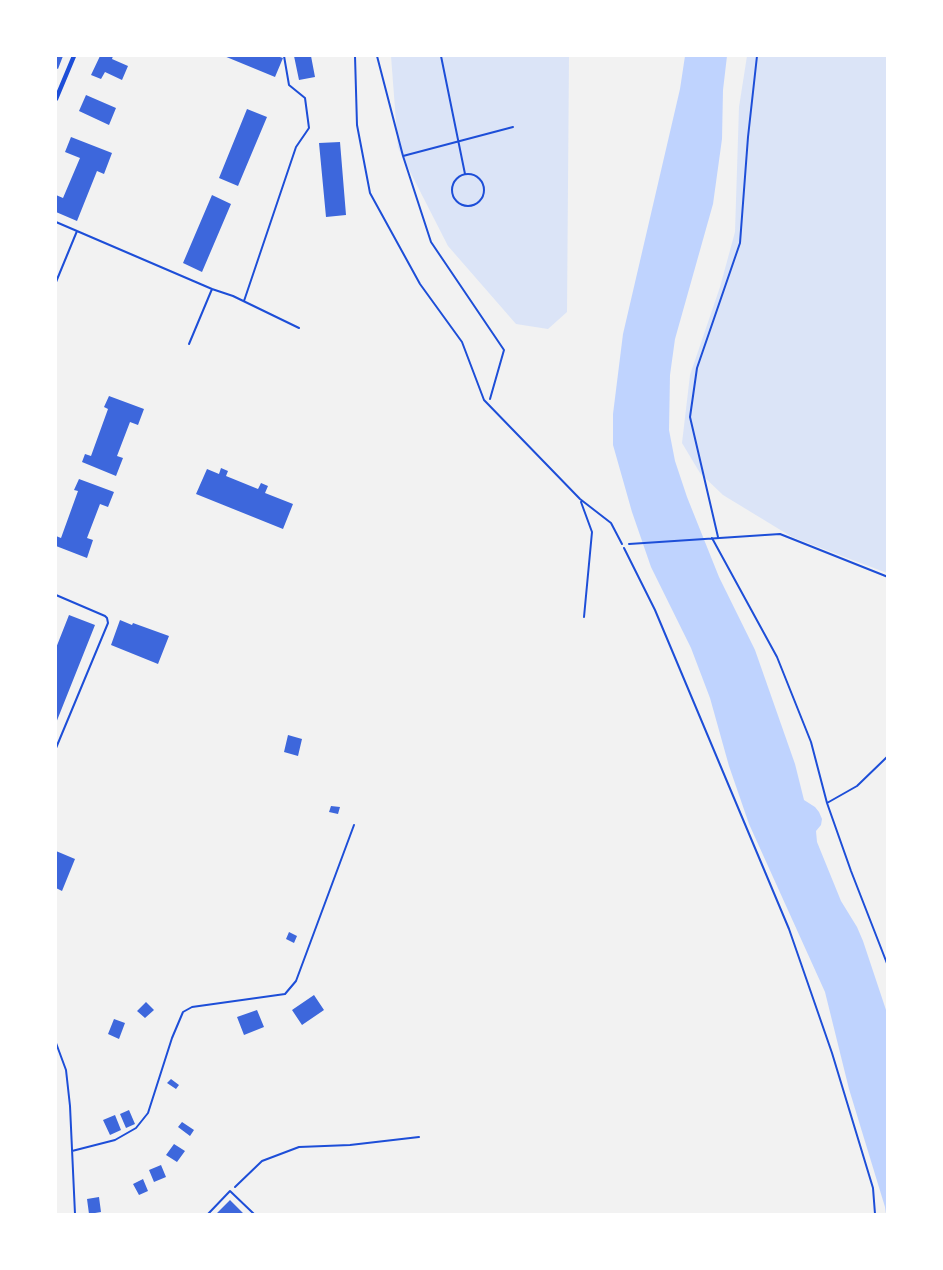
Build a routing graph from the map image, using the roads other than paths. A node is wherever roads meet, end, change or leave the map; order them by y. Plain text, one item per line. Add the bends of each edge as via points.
1 (74, 56) edge
2 (284, 56) edge
3 (355, 56) edge
4 (56, 99) edge
5 (56, 222) edge
6 (76, 231) junction
7 (56, 282) edge
8 (212, 289) junction
9 (244, 301) junction
10 (299, 328) dead end
11 (189, 344) dead end
12 (580, 499) junction
13 (622, 544) road end
14 (56, 595) edge
15 (584, 616) dead end
16 (56, 748) edge
17 (354, 825) dead end
18 (56, 1043) edge
19 (72, 1151) junction
20 (75, 1215) edge
21 (208, 1215) edge
22 (254, 1215) edge

1 - 4 street
2 - 9 lane via 288,85 305,98 309,128 296,147
3 - 12 lane via 357,125 370,194 420,284 462,342 484,400
5 - 6 lane
6 - 7 lane
6 - 8 lane
8 - 9 lane
8 - 11 lane
9 - 10 lane
12 - 13 lane via 611,523
12 - 15 lane via 592,532
14 - 16 lane via 108,618
17 - 19 lane via 310,948 291,988 285,994 202,1005 183,1012 148,1113 136,1128 115,1140
18 - 19 lane via 66,1070
19 - 20 lane
21 - 22 lane via 231,1191

